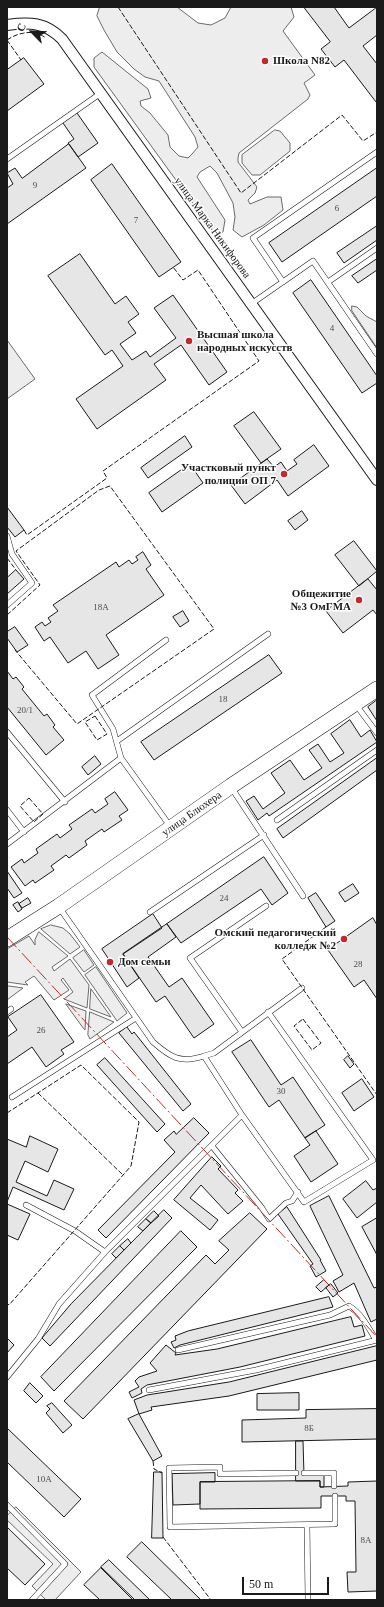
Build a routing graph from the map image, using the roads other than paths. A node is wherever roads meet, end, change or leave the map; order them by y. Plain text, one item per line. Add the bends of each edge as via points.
1 (7, 25) edge
2 (101, 93) junction
3 (377, 152) edge
4 (7, 159) edge
5 (377, 248) edge
6 (283, 282) junction
7 (328, 282) junction
8 (251, 304) junction
9 (377, 354) edge
10 (377, 480) edge
11 (7, 536) edge
12 (7, 604) edge
13 (268, 634) dead end
14 (166, 640) dead end
15 (377, 689) edge
16 (355, 704) junction
17 (7, 732) edge
18 (377, 734) edge
19 (117, 741) junction
20 (377, 750) edge
21 (120, 758) junction
22 (231, 786) junction
23 (65, 802) junction
24 (7, 810) edge
25 (277, 820) dead end
26 (171, 829) junction
27 (24, 832) junction
28 (264, 835) junction
29 (7, 844) edge
30 (303, 896) dead end
31 (59, 906) junction
32 (266, 906) dead end
33 (150, 912) dead end
34 (7, 939) edge
35 (302, 988) dead end
36 (268, 1012) junction
37 (136, 1018) junction
38 (242, 1032) junction
39 (204, 1056) junction
40 (12, 1097) dead end
41 (242, 1115) junction
42 (212, 1146) junction
43 (298, 1192) junction
44 (26, 1205) dead end
45 (105, 1252) junction
46 (376, 1340) edge
47 (178, 1350) dead end
48 (7, 1377) edge
49 (148, 1390) dead end
50 (296, 1473) dead end
51 (304, 1473) dead end
52 (334, 1486) dead end
53 (335, 1496) dead end
54 (7, 1505) edge
55 (307, 1525) junction
56 (32, 1600) edge
57 (308, 1600) edge

1 - 2 street, улица Марка Никифорова via 38,24 49,28 62,39
2 - 4 lane
2 - 8 street, улица Марка Никифорова
3 - 6 lane via 253,238
5 - 7 lane
6 - 7 lane via 313,261
6 - 8 lane
7 - 9 lane
8 - 10 street, улица Марка Никифорова
11 - 12 lane via 12,554 32,582
13 - 19 lane
14 - 19 lane via 92,695 113,729
15 - 16 street, улица Блюхера
16 - 18 lane
16 - 22 street, улица Блюхера
17 - 23 lane
19 - 21 lane
20 - 25 lane
21 - 23 lane
21 - 26 lane
22 - 26 street, улица Блюхера
22 - 28 lane
23 - 27 lane
24 - 27 lane
26 - 31 street, улица Блюхера
27 - 29 lane
28 - 30 lane
28 - 33 lane
31 - 34 street, улица Блюхера
31 - 37 lane
32 - 38 lane via 190,958
35 - 36 lane
36 - 38 lane
36 - 43 lane via 373,1160 304,1202
37 - 39 lane via 153,1042 164,1052 178,1059 191,1061
37 - 40 lane
38 - 39 lane via 214,1053
39 - 41 lane
41 - 42 lane
41 - 43 lane
42 - 43 lane via 269,1219 286,1203 292,1201
42 - 45 lane
44 - 45 lane via 75,1231
45 - 48 lane via 59,1304 38,1339
46 - 47 lane via 364,1319 349,1306 330,1315
46 - 49 lane via 256,1370
50 - 55 lane via 220,1474 220,1467 169,1468 170,1527
51 - 52 lane via 334,1472
53 - 55 lane via 335,1524
54 - 56 lane via 65,1564
55 - 57 lane

